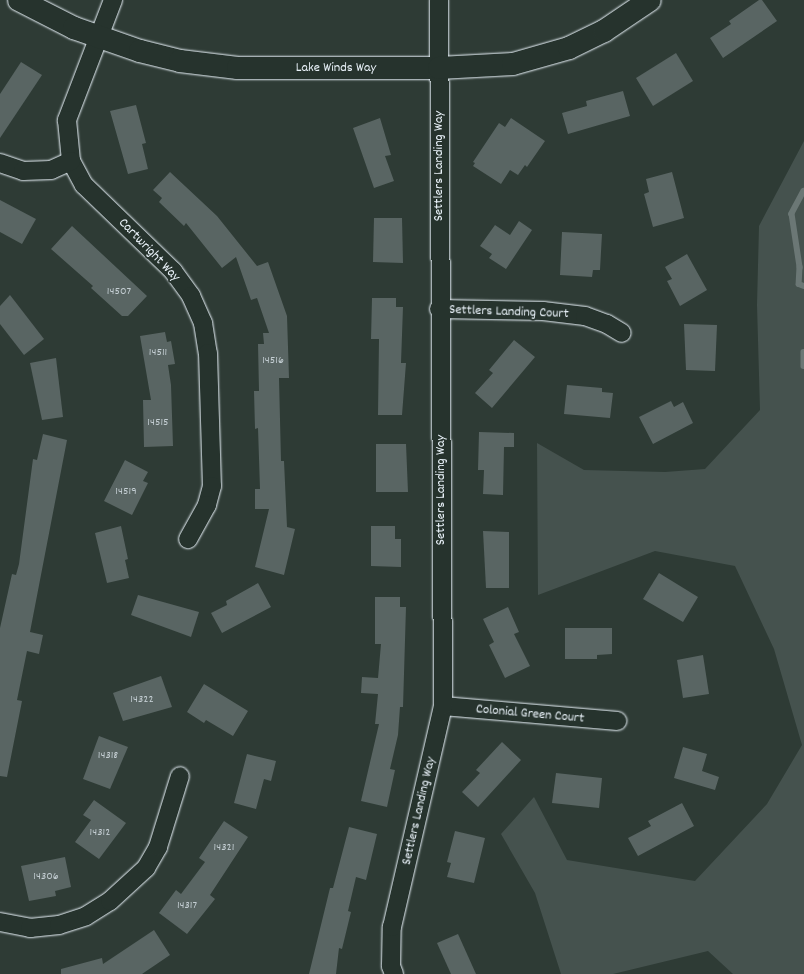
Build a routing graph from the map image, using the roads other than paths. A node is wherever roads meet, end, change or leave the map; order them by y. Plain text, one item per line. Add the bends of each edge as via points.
1 (19, 0) edge
2 (113, 0) edge
3 (439, 0) edge
4 (650, 0) edge
5 (98, 37) junction
6 (439, 68) junction
7 (71, 161) junction
8 (0, 163) edge
9 (439, 309) junction
10 (622, 333) dead end
11 (188, 538) dead end
12 (443, 706) junction
13 (617, 721) dead end
14 (180, 776) dead end
15 (0, 922) edge
16 (394, 974) edge

1 - 5 street, Lake Winds Way
2 - 5 street, Cartwright Way
3 - 6 street, Settlers Landing Way
4 - 6 street, Lake Winds Way via 604,31 569,48 513,64
5 - 6 street, Lake Winds Way via 180,61 238,68
5 - 7 street, Cartwright Way via 67,120
6 - 9 street, Settlers Landing Way
7 - 8 street via 51,170 23,171
7 - 11 street, Cartwright Way via 84,185 173,272 191,296 203,323 208,353 212,486 207,505
9 - 10 street, Settlers Landing Court via 543,311 585,316 608,324
9 - 12 street, Settlers Landing Way
12 - 13 street, Colonial Green Court
12 - 16 street, Settlers Landing Way via 392,927 391,966
14 - 15 street via 158,847 146,868 110,901 86,916 59,925 30,928

